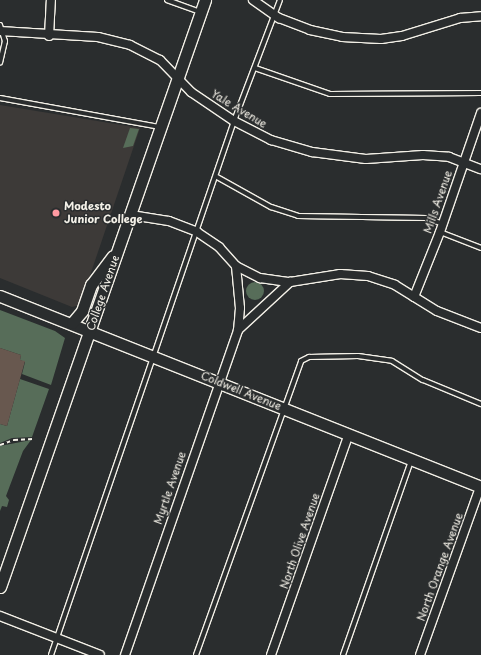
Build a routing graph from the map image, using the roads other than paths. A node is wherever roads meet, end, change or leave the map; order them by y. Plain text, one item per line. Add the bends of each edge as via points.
1 (51, 0) edge
2 (167, 0) edge
3 (205, 0) edge
4 (253, 0) edge
5 (280, 0) edge
6 (200, 12) junction
7 (275, 16) junction
8 (481, 16) edge
9 (1, 29) edge
10 (49, 36) junction
11 (0, 62) edge
12 (255, 68) junction
13 (178, 78) junction
14 (481, 93) edge
15 (0, 98) edge
16 (481, 113) edge
17 (234, 121) junction
18 (162, 127) junction
19 (463, 162) junction
20 (481, 169) edge
21 (217, 177) junction
22 (131, 215) junction
23 (442, 228) junction
24 (197, 232) junction
25 (481, 248) edge
26 (117, 251) junction
27 (236, 266) junction
28 (290, 282) junction
29 (0, 296) edge
30 (414, 297) junction
31 (72, 323) junction
32 (481, 328) edge
33 (90, 330) junction
34 (238, 330) junction
35 (152, 357) junction
36 (219, 381) junction
37 (481, 404) edge
38 (282, 408) junction
39 (349, 434) junction
40 (411, 460) junction
41 (481, 487) edge
42 (0, 587) edge
43 (0, 616) edge
44 (57, 638) junction
45 (51, 655) edge
46 (100, 655) edge
47 (125, 655) edge
48 (196, 655) edge
49 (271, 655) edge
50 (343, 655) edge
51 (420, 655) edge

1 - 10 street
2 - 6 lane
3 - 6 street, College Avenue
4 - 7 street
5 - 7 lane
6 - 13 street, College Avenue
7 - 8 street via 310,30 342,37 382,39 419,32 460,18
7 - 12 lane
9 - 10 street, Yale Avenue
9 - 11 lane via 5,41
10 - 13 street, Yale Avenue via 98,38 130,45 160,60
12 - 14 lane via 330,94
12 - 17 lane
13 - 17 street, Yale Avenue via 191,92
13 - 18 street, College Avenue
15 - 18 lane
16 - 19 street, Mills Avenue
17 - 19 street, Yale Avenue via 271,140 312,152 366,159 423,155 449,157
17 - 21 lane
18 - 22 street, College Avenue
19 - 20 street, Yale Avenue
19 - 23 street, Mills Avenue
21 - 23 lane via 271,207 291,215 426,218
21 - 24 lane
22 - 24 street via 170,222
22 - 26 street, College Avenue
23 - 25 lane
23 - 30 street, Mills Avenue
24 - 27 street via 219,248
24 - 35 lane
26 - 31 street via 91,285 82,311
26 - 33 street, College Avenue
27 - 28 street via 260,278
27 - 34 street, Myrtle Avenue via 240,308
28 - 30 street via 354,274 395,285
28 - 34 street, Myrtle Avenue
29 - 31 street, Coldwell Avenue
30 - 32 street via 437,311
31 - 33 street, Coldwell Avenue
33 - 35 street, Coldwell Avenue
33 - 42 street, College Avenue
34 - 36 street, Myrtle Avenue
35 - 36 street, Coldwell Avenue
35 - 44 lane
36 - 38 street, Coldwell Avenue
36 - 47 street, Myrtle Avenue
37 - 38 lane via 423,380 392,361 358,356 320,356 301,361
38 - 39 street, Coldwell Avenue
38 - 48 lane
39 - 40 street, Coldwell Avenue
39 - 49 street, North Olive Avenue
40 - 41 street, Coldwell Avenue
40 - 50 lane
41 - 51 street, North Orange Avenue
43 - 44 street
44 - 45 lane
44 - 46 street

